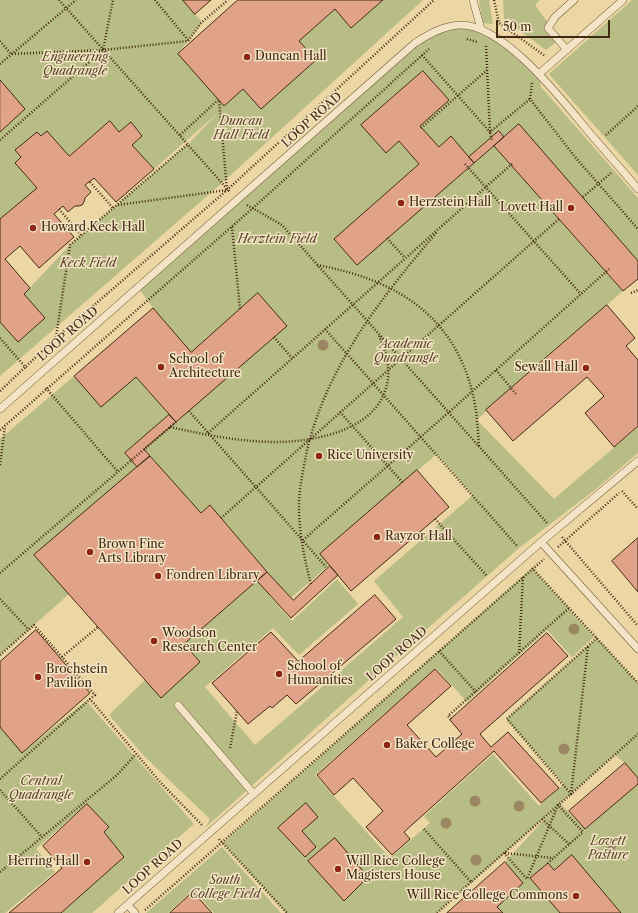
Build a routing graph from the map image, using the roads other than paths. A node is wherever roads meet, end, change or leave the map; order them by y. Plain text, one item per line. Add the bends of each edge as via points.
1 (473, 0) edge
2 (574, 0) edge
3 (623, 0) edge
4 (481, 30) junction
5 (567, 50) junction
6 (539, 74) junction
7 (638, 189) edge
8 (0, 408) edge
9 (638, 461) edge
10 (541, 542) junction
11 (638, 649) edge
12 (178, 705) dead end
13 (254, 794) junction
14 (128, 905) junction
15 (118, 913) edge
16 (135, 913) edge

1 - 4 lane
2 - 5 lane via 555,17 548,28
3 - 5 lane
4 - 6 lane, LOOP ROAD via 496,36
4 - 8 lane, LOOP ROAD via 460,25 437,29 415,43
5 - 6 lane
6 - 7 lane, LOOP ROAD
9 - 10 lane, LOOP ROAD
10 - 11 lane
10 - 13 lane, LOOP ROAD
12 - 13 lane
13 - 14 lane, LOOP ROAD
14 - 15 lane, LOOP ROAD
14 - 16 lane

